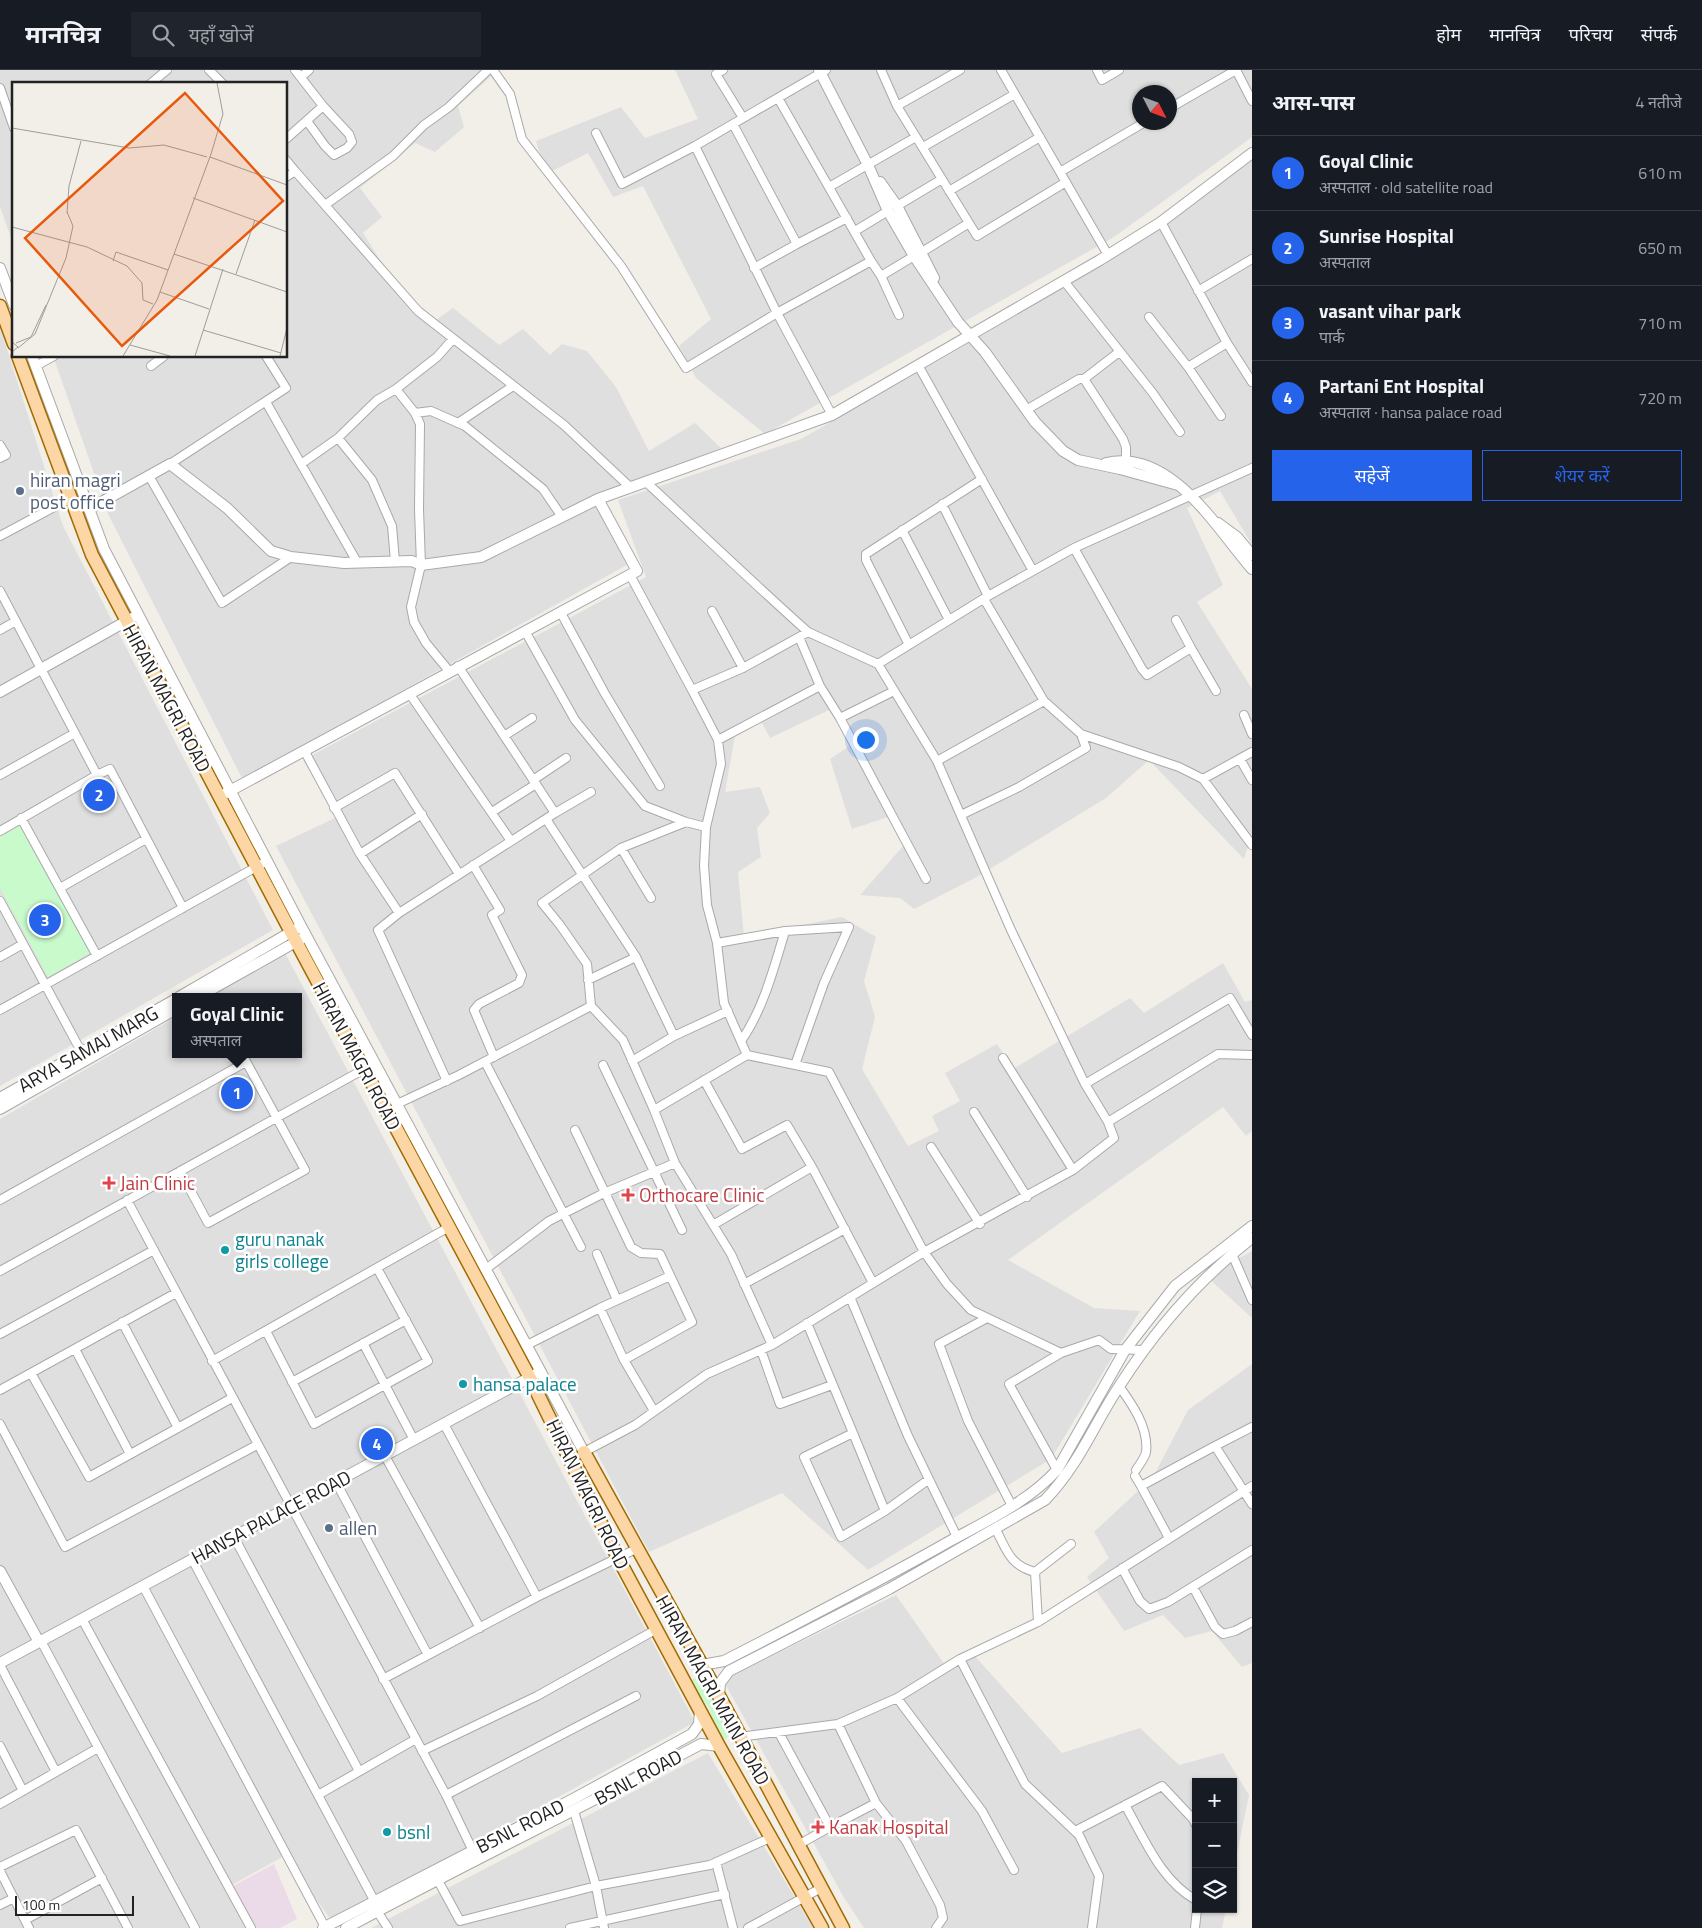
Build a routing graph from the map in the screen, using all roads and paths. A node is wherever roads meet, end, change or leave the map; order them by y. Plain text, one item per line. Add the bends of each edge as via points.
1 (167, 70) edge
2 (209, 70) edge
3 (295, 70) edge
4 (309, 70) edge
5 (488, 70) edge
6 (494, 70) edge
7 (723, 70) edge
8 (881, 70) edge
9 (960, 70) edge
10 (1001, 70) edge
11 (1097, 70) edge
12 (1119, 70) edge
13 (1236, 70) edge
14 (821, 71) edge
15 (301, 78) junction
16 (152, 82) edge
17 (221, 82) edge
18 (0, 88) edge
19 (1015, 94) junction
20 (778, 98) junction
21 (1251, 99) edge
22 (1177, 104) edge
23 (323, 106) junction
24 (897, 106) junction
25 (0, 118) edge
26 (743, 118) junction
27 (307, 121) junction
28 (12, 123) edge
29 (734, 124) junction
30 (1132, 130) edge
31 (596, 133) dead end
32 (288, 137) edge
33 (916, 137) junction
34 (1040, 137) junction
35 (694, 146) junction
36 (922, 147) junction
37 (1252, 153) edge
38 (288, 162) edge
39 (868, 165) junction
40 (295, 171) junction
41 (1060, 172) junction
42 (288, 176) edge
43 (942, 179) junction
44 (1066, 182) junction
45 (829, 187) junction
46 (949, 191) junction
47 (325, 205) junction
48 (893, 209) junction
49 (847, 218) junction
50 (1161, 222) junction
51 (969, 223) junction
52 (855, 231) junction
53 (797, 244) junction
54 (918, 254) junction
55 (1108, 255) junction
56 (1252, 259) edge
57 (871, 260) junction
58 (0, 268) edge
59 (754, 268) junction
60 (881, 276) junction
61 (1064, 281) junction
62 (1198, 291) junction
63 (12, 300) edge
64 (0, 306) edge
65 (776, 314) junction
66 (899, 315) dead end
67 (1149, 318) dead end
68 (4, 331) edge
69 (970, 336) junction
70 (453, 339) junction
71 (12, 341) edge
72 (1227, 343) junction
73 (1119, 352) junction
74 (19, 358) edge
75 (161, 358) edge
76 (267, 358) edge
77 (34, 361) edge
78 (918, 365) junction
79 (150, 366) dead end
80 (1188, 367) junction
81 (1084, 379) junction
82 (1252, 382) edge
83 (513, 386) junction
84 (396, 389) junction
85 (266, 402) junction
86 (1026, 410) junction
87 (415, 413) junction
88 (832, 414) junction
89 (1221, 416) dead end
90 (458, 423) junction
91 (1180, 432) dead end
92 (338, 438) junction
93 (0, 445) edge
94 (0, 458) edge
95 (1126, 461) junction
96 (170, 464) junction
97 (301, 464) junction
98 (1100, 465) junction
99 (1252, 468) edge
100 (149, 476) junction
101 (982, 479) junction
102 (646, 482) junction
103 (1178, 485) junction
104 (631, 488) junction
105 (1190, 495) junction
106 (71, 498) junction
107 (598, 499) junction
108 (942, 504) junction
109 (89, 509) junction
110 (562, 517) junction
111 (1215, 521) junction
112 (902, 530) junction
113 (0, 536) edge
114 (1074, 548) junction
115 (1252, 555) edge
116 (291, 557) junction
117 (395, 561) junction
118 (357, 562) junction
119 (422, 565) junction
120 (1252, 570) edge
121 (1033, 571) junction
122 (630, 575) junction
123 (0, 591) edge
124 (986, 597) junction
125 (712, 611) dead end
126 (561, 613) junction
127 (138, 615) junction
128 (949, 620) junction
129 (1176, 620) dead end
130 (16, 621) junction
131 (127, 621) junction
132 (0, 630) edge
133 (525, 631) junction
134 (808, 632) junction
135 (799, 637) junction
136 (909, 645) junction
137 (1191, 648) junction
138 (878, 664) junction
139 (42, 668) junction
140 (743, 668) junction
141 (454, 669) junction
142 (820, 686) junction
143 (692, 690) junction
144 (894, 691) junction
145 (1216, 691) dead end
146 (0, 692) edge
147 (409, 693) junction
148 (1044, 702) junction
149 (1244, 715) dead end
150 (532, 718) dead end
151 (840, 718) junction
152 (75, 733) junction
153 (1081, 734) junction
154 (1252, 734) edge
155 (504, 736) junction
156 (718, 740) junction
157 (304, 750) junction
158 (1252, 752) edge
159 (566, 758) dead end
160 (1240, 759) junction
161 (937, 761) junction
162 (0, 775) edge
163 (97, 775) junction
164 (1203, 779) junction
165 (1252, 780) edge
166 (534, 782) junction
167 (660, 786) dead end
168 (230, 791) junction
169 (591, 792) dead end
170 (219, 797) junction
171 (334, 808) junction
172 (492, 812) junction
173 (555, 813) junction
174 (422, 814) junction
175 (961, 816) junction
176 (21, 818) junction
177 (546, 819) junction
178 (686, 822) junction
179 (706, 827) junction
180 (0, 830) edge
181 (146, 839) junction
182 (511, 841) junction
183 (1252, 845) edge
184 (620, 848) junction
185 (360, 854) junction
186 (261, 864) junction
187 (473, 865) junction
188 (459, 874) junction
189 (582, 876) junction
190 (926, 879) dead end
191 (60, 888) junction
192 (651, 898) dead end
193 (0, 901) edge
194 (183, 908) junction
195 (399, 913) junction
196 (785, 931) junction
197 (298, 934) junction
198 (717, 943) junction
199 (23, 944) junction
200 (97, 956) junction
201 (636, 956) junction
202 (0, 957) edge
203 (588, 980) junction
204 (45, 985) junction
205 (187, 993) edge
206 (210, 993) edge
207 (172, 1001) edge
208 (591, 1006) junction
209 (0, 1010) edge
210 (172, 1011) edge
211 (728, 1011) junction
212 (1252, 1035) edge
213 (674, 1036) junction
214 (741, 1041) junction
215 (747, 1055) junction
216 (1252, 1055) edge
217 (84, 1056) junction
218 (494, 1057) junction
219 (244, 1058) edge
220 (1003, 1058) dead end
221 (632, 1061) junction
222 (246, 1062) junction
223 (485, 1062) junction
224 (604, 1065) dead end
225 (795, 1065) junction
226 (370, 1066) junction
227 (704, 1080) junction
228 (447, 1081) junction
229 (1085, 1084) junction
230 (0, 1098) edge
231 (397, 1104) junction
232 (0, 1108) edge
233 (654, 1110) junction
234 (974, 1112) dead end
235 (276, 1118) junction
236 (1108, 1122) junction
237 (575, 1130) dead end
238 (931, 1147) dead end
239 (675, 1163) junction
240 (812, 1167) junction
241 (653, 1170) junction
242 (1073, 1170) junction
243 (180, 1171) junction
244 (604, 1193) junction
245 (1027, 1196) junction
246 (0, 1200) edge
247 (127, 1200) junction
248 (564, 1214) junction
249 (980, 1224) junction
250 (713, 1225) junction
251 (1252, 1226) edge
252 (449, 1227) junction
253 (845, 1229) junction
254 (682, 1230) dead end
255 (1252, 1238) edge
256 (581, 1247) dead end
257 (154, 1250) junction
258 (924, 1252) junction
259 (597, 1254) dead end
260 (1232, 1254) junction
261 (377, 1268) junction
262 (486, 1269) junction
263 (0, 1271) edge
264 (670, 1276) junction
265 (873, 1283) junction
266 (744, 1284) junction
267 (176, 1293) junction
268 (850, 1297) junction
269 (617, 1300) junction
270 (1252, 1300) edge
271 (600, 1308) junction
272 (987, 1318) junction
273 (406, 1320) junction
274 (122, 1322) junction
275 (807, 1323) junction
276 (266, 1331) junction
277 (0, 1334) edge
278 (363, 1343) junction
279 (527, 1345) junction
280 (772, 1345) junction
281 (75, 1349) junction
282 (761, 1350) junction
283 (1125, 1350) junction
284 (1144, 1350) junction
285 (1061, 1353) junction
286 (624, 1360) junction
287 (212, 1361) junction
288 (31, 1373) junction
289 (536, 1375) junction
290 (292, 1382) junction
291 (384, 1385) junction
292 (832, 1385) junction
293 (1119, 1386) junction
294 (0, 1390) edge
295 (232, 1398) junction
296 (654, 1411) junction
297 (0, 1424) edge
298 (444, 1424) junction
299 (1252, 1427) edge
300 (178, 1428) junction
301 (853, 1434) junction
302 (414, 1440) junction
303 (257, 1445) junction
304 (1214, 1446) junction
305 (584, 1452) junction
306 (130, 1454) junction
307 (385, 1456) junction
308 (1057, 1470) junction
309 (928, 1480) junction
310 (336, 1482) junction
311 (1141, 1486) junction
312 (1252, 1486) edge
313 (1242, 1492) junction
314 (1252, 1504) edge
315 (1012, 1506) junction
316 (290, 1507) junction
317 (885, 1511) junction
318 (995, 1528) junction
319 (234, 1537) junction
320 (957, 1537) junction
321 (1169, 1538) junction
322 (1072, 1544) dead end
323 (636, 1549) junction
324 (1252, 1550) edge
325 (618, 1558) junction
326 (192, 1559) junction
327 (1122, 1568) junction
328 (0, 1572) edge
329 (1035, 1572) junction
330 (143, 1586) junction
331 (1193, 1587) junction
332 (537, 1597) junction
333 (82, 1618) junction
334 (1038, 1622) junction
335 (1252, 1622) edge
336 (480, 1628) junction
337 (657, 1629) junction
338 (40, 1641) junction
339 (428, 1655) junction
340 (960, 1660) junction
341 (0, 1664) edge
342 (702, 1665) junction
343 (682, 1675) junction
344 (383, 1679) junction
345 (636, 1696) dead end
346 (719, 1696) junction
347 (897, 1698) junction
348 (700, 1710) junction
349 (838, 1724) junction
350 (779, 1733) junction
351 (739, 1737) junction
352 (416, 1740) junction
353 (0, 1746) edge
354 (719, 1746) junction
355 (98, 1748) junction
356 (422, 1751) junction
357 (359, 1771) junction
358 (56, 1772) junction
359 (23, 1791) junction
360 (318, 1795) junction
361 (446, 1795) junction
362 (876, 1803) junction
363 (0, 1804) edge
364 (1124, 1805) junction
365 (574, 1811) junction
366 (1195, 1823) edge
367 (830, 1827) junction
368 (1075, 1831) junction
369 (772, 1837) junction
370 (798, 1845) junction
371 (472, 1850) junction
372 (716, 1862) junction
373 (0, 1869) edge
374 (1014, 1870) dead end
375 (435, 1875) junction
376 (102, 1878) junction
377 (596, 1886) junction
378 (821, 1888) junction
379 (724, 1894) junction
380 (805, 1896) junction
381 (14, 1898) junction
382 (1192, 1898) edge
383 (0, 1905) edge
384 (376, 1906) junction
385 (1197, 1913) edge
386 (25, 1920) junction
387 (603, 1924) edge
388 (462, 1925) edge
389 (30, 1928) edge
390 (127, 1928) edge
391 (196, 1928) edge
392 (251, 1928) edge
393 (324, 1928) edge
394 (346, 1928) edge
395 (388, 1928) edge
396 (570, 1928) edge
397 (733, 1928) edge
398 (748, 1928) edge
399 (822, 1928) edge
400 (842, 1928) edge
401 (936, 1928) edge
402 (1092, 1928) edge
403 (1195, 1928) edge

1 - 16 street
2 - 17 street
3 - 15 street
4 - 15 street
5 - 47 street via 393,156
6 - 65 street via 510,94 522,139 621,266 686,368
7 - 26 street via 716,74
8 - 24 street
9 - 24 street
10 - 19 street
11 - 12 street via 1102,80
13 - 21 street
13 - 22 street
14 - 20 street
14 - 39 street
15 - 23 street
18 - 28 street
19 - 34 street
19 - 36 street
20 - 26 street
20 - 45 street
23 - 27 street
23 - 27 street via 350,134 352,142 347,148 334,155
24 - 33 street
25 - 28 street
26 - 29 street
27 - 32 street
29 - 35 street
29 - 53 street
30 - 41 street
31 - 35 street via 622,184
33 - 36 street
33 - 39 street
34 - 41 street
34 - 46 street
35 - 59 street
36 - 43 street
37 - 50 street
38 - 40 street
39 - 45 street
39 - 48 street
40 - 42 street
40 - 47 street
41 - 44 street
43 - 46 street
43 - 48 street
44 - 51 street via 977,236
44 - 55 street
45 - 49 street
46 - 51 street
47 - 70 street via 418,310
48 - 52 street
48 - 54 street
49 - 52 street
49 - 53 street
50 - 55 street
50 - 62 street
51 - 54 street
52 - 57 street
53 - 59 street
54 - 60 street
54 - 69 street via 945,303
55 - 61 street
56 - 62 street
57 - 60 street
57 - 65 street
58 - 63 street
59 - 65 street
60 - 66 street
61 - 69 street
61 - 73 street
62 - 72 street
64 - 68 main road
65 - 88 street
67 - 80 street
68 - 71 main road
69 - 78 street
69 - 86 street
70 - 83 street
70 - 84 street via 437,357
72 - 80 street
72 - 82 street
73 - 81 street
73 - 91 street
74 - 106 main road, HIRAN MAGRI ROAD
75 - 79 street
76 - 85 street via 286,388
77 - 109 street
78 - 88 street
78 - 101 street
80 - 89 street
81 - 86 street
81 - 95 street via 1123,438
83 - 90 street
83 - 104 street via 564,425
84 - 87 street
84 - 92 street via 376,400
85 - 96 street
85 - 97 street
86 - 98 street via 1070,456 1087,464
87 - 90 street via 431,411
87 - 119 street via 420,424
88 - 102 street
90 - 110 street via 543,489
92 - 97 street
92 - 117 street via 372,480 392,526
93 - 94 street via 6,455
95 - 98 street
95 - 103 street via 1156,471
96 - 100 street
96 - 116 street via 227,508 271,551
97 - 118 street
98 - 103 street
99 - 105 street
100 - 109 street
100 - 116 street via 222,603
101 - 108 street
101 - 121 street
102 - 104 street
102 - 134 street
103 - 105 street
104 - 107 street
105 - 111 street
105 - 114 street
106 - 113 street
106 - 131 main road, HIRAN MAGRI ROAD via 92,555
107 - 110 street
107 - 122 street via 638,571
108 - 112 street
108 - 124 street
109 - 127 street via 104,549
110 - 119 street via 481,557
111 - 115 street
111 - 120 street
112 - 128 street
112 - 136 street via 870,549 866,560
114 - 121 street
114 - 137 street via 1147,675
116 - 118 street
117 - 118 street
117 - 119 street via 412,560
119 - 141 street via 412,607 414,622 426,643
121 - 124 street
122 - 126 street
122 - 143 street
123 - 130 street
124 - 128 street
124 - 148 street
125 - 140 street
126 - 133 street
126 - 167 street
127 - 131 street
127 - 168 street
128 - 136 street
129 - 137 street
130 - 132 street
130 - 139 street
131 - 139 street
131 - 170 main road, HIRAN MAGRI ROAD
133 - 141 street
133 - 178 street via 575,720 645,806
134 - 135 street
134 - 138 street
135 - 140 street
135 - 142 street
136 - 138 street
137 - 145 street
138 - 144 street
139 - 146 street
139 - 152 street
140 - 143 street
141 - 147 street
141 - 155 street
142 - 151 street
142 - 156 street
143 - 156 street
144 - 151 street
144 - 161 street
147 - 157 street
147 - 172 street
148 - 153 street
148 - 161 street
149 - 154 street
150 - 155 street
151 - 190 street
152 - 162 street
152 - 163 street
153 - 164 street via 1179,767
153 - 175 street via 1086,748
155 - 166 street
156 - 179 street via 721,764
157 - 168 street
157 - 171 street
158 - 160 street
159 - 166 street
160 - 164 street
160 - 165 street
161 - 175 street
163 - 176 street
163 - 181 street via 110,769
164 - 183 street
166 - 172 street
166 - 173 street
168 - 170 street
168 - 186 street
169 - 173 street
170 - 186 main road, HIRAN MAGRI ROAD
171 - 174 street via 396,773
171 - 185 street
172 - 182 street
173 - 177 street
174 - 185 street
174 - 188 street
175 - 229 street
176 - 180 street
176 - 191 street
177 - 182 street
177 - 189 street
178 - 179 street
178 - 184 street
179 - 198 street via 707,905
181 - 191 street
181 - 194 street
182 - 187 street
184 - 189 street
184 - 192 street
185 - 195 street
186 - 194 street
186 - 197 main road, HIRAN MAGRI ROAD
187 - 188 street
187 - 218 street via 500,910 492,914 522,975 519,983 479,1004 474,1010
188 - 195 street
189 - 201 street
189 - 203 street via 542,903 587,964
191 - 200 street
193 - 199 street
194 - 200 street
195 - 228 street via 378,930
196 - 198 street
196 - 214 street via 776,963 750,1028
196 - 225 street via 849,927 824,983
197 - 205 street, ARYA SAMAJ MARG
197 - 206 street
197 - 226 main road, HIRAN MAGRI ROAD
198 - 211 street via 724,1003
199 - 202 street
199 - 204 street
200 - 204 street
201 - 203 street
201 - 213 street
203 - 208 street
204 - 209 street
204 - 217 street
207 - 217 street, ARYA SAMAJ MARG
208 - 218 street
208 - 221 street via 622,1040
210 - 217 street
211 - 213 street
211 - 214 street
212 - 229 street via 1230,998
213 - 221 street
214 - 215 street
215 - 225 street
215 - 227 street
216 - 236 street via 1218,1054
217 - 230 street, ARYA SAMAJ MARG
217 - 232 street
218 - 223 street
219 - 222 street
220 - 242 street
221 - 233 street
222 - 235 street
222 - 246 street
223 - 228 street
223 - 248 street
224 - 241 street
225 - 258 street via 829,1072
226 - 231 street
226 - 235 street
226 - 252 main road, HIRAN MAGRI ROAD
227 - 233 street
227 - 240 street via 742,1149 787,1125
228 - 231 street
229 - 236 street
231 - 262 street
233 - 239 street
234 - 245 street
235 - 243 street
235 - 243 street via 305,1170 208,1223
236 - 242 street via 1114,1138
237 - 244 street
238 - 249 street
239 - 241 street
239 - 250 street
240 - 250 street
240 - 253 street
241 - 244 street
241 - 254 street
242 - 245 street
243 - 247 street
244 - 248 street
244 - 264 street via 631,1246 641,1253 660,1254
245 - 249 street
247 - 257 street
247 - 263 street
248 - 256 street
248 - 262 street
249 - 258 street
250 - 266 street
251 - 283 street via 1175,1286
252 - 261 street
252 - 289 main road, HIRAN MAGRI ROAD
253 - 265 street
253 - 266 street
255 - 260 street
257 - 267 street
257 - 277 street
258 - 265 street
258 - 272 street via 971,1310
259 - 269 street
260 - 270 street
260 - 284 street via 1183,1300
261 - 273 street
261 - 276 street
262 - 279 street
264 - 269 street
264 - 286 street via 692,1322
265 - 268 street
266 - 280 street
267 - 274 street
267 - 287 street
268 - 275 street
268 - 309 street
269 - 271 street
271 - 279 street
271 - 286 street
272 - 285 street
272 - 315 street via 939,1344 968,1421
273 - 278 street
273 - 291 street via 428,1361
274 - 281 street
274 - 300 street
275 - 280 street
275 - 292 street
276 - 287 street
276 - 290 street
278 - 290 street
278 - 291 street
279 - 289 street
280 - 282 street
281 - 288 street
281 - 306 street
282 - 292 street via 780,1404
282 - 296 street via 707,1374
283 - 284 street
283 - 285 street via 1111,1349 1099,1340
283 - 308 street
284 - 293 street
285 - 308 street via 1009,1384
286 - 296 street
287 - 295 street
288 - 294 street
288 - 306 street via 89,1477
289 - 298 street, HANSA PALACE ROAD
289 - 305 street
289 - 325 main road, HIRAN MAGRI ROAD
290 - 291 street via 314,1424
291 - 302 street
292 - 301 street
293 - 311 street via 1142,1426 1146,1454 1136,1473
293 - 318 street via 1064,1480 1046,1500
295 - 300 street
295 - 303 street
296 - 305 street
297 - 303 street via 65,1547
298 - 302 street, HANSA PALACE ROAD
298 - 332 street
299 - 304 street
300 - 306 street
301 - 317 street
301 - 317 street via 804,1457 841,1537
302 - 307 street, HANSA PALACE ROAD
303 - 316 street
304 - 311 street
304 - 313 street
305 - 323 main road, HIRAN MAGRI MAIN ROAD
307 - 310 street, HANSA PALACE ROAD
307 - 336 street
308 - 315 street via 1043,1486
309 - 317 street
309 - 320 street
310 - 316 street, HANSA PALACE ROAD
310 - 339 street
311 - 321 street
312 - 313 street
313 - 314 street
313 - 321 street
315 - 320 street
316 - 319 street, HANSA PALACE ROAD
316 - 344 street
318 - 329 street via 1010,1557 1020,1568
318 - 346 street via 889,1589 729,1671 720,1682
319 - 326 street, HANSA PALACE ROAD
319 - 357 street
320 - 342 street via 882,1580 724,1661
321 - 327 street
322 - 329 street
323 - 325 street
323 - 342 main road, HIRAN MAGRI MAIN ROAD
324 - 331 street
325 - 332 street
325 - 337 main road, HIRAN MAGRI ROAD
326 - 330 street, HANSA PALACE ROAD
326 - 360 street
327 - 331 street via 1140,1601 1149,1609
327 - 334 street
328 - 338 street
329 - 334 street
330 - 333 street, HANSA PALACE ROAD
330 - 393 street
331 - 335 street via 1215,1627 1223,1634
332 - 336 street
333 - 338 street, HANSA PALACE ROAD
333 - 392 street
334 - 340 street
336 - 339 street
337 - 343 main road, HIRAN MAGRI ROAD
337 - 356 street via 537,1696
338 - 341 street, HANSA PALACE ROAD
338 - 355 street
339 - 344 street
340 - 347 street
340 - 368 street via 1025,1784
341 - 358 street
342 - 343 main road
342 - 346 main road, HIRAN MAGRI MAIN ROAD
343 - 348 main road, HIRAN MAGRI ROAD
344 - 352 street
345 - 361 street
346 - 351 main road, HIRAN MAGRI MAIN ROAD
347 - 349 street
347 - 374 street via 982,1811
348 - 354 main road, HIRAN MAGRI ROAD
348 - 371 street, BSNL ROAD via 699,1724 692,1734
349 - 350 street
349 - 362 street
350 - 351 street
350 - 367 street
351 - 354 main road
351 - 370 main road, HIRAN MAGRI MAIN ROAD
352 - 356 street
352 - 357 street
353 - 359 street
354 - 365 street, BSNL ROAD via 700,1744
354 - 369 main road, HIRAN MAGRI MAIN ROAD
355 - 358 street
355 - 391 street
356 - 361 street
357 - 360 street
358 - 359 street
359 - 363 street
360 - 384 street
361 - 371 street
362 - 367 street
362 - 401 street via 906,1841 940,1905 943,1918
364 - 366 street via 1162,1786
364 - 368 street
364 - 382 street via 1168,1877 1180,1892
365 - 375 street, BSNL ROAD
365 - 377 street
367 - 370 street
368 - 402 street via 1099,1876
369 - 372 street
369 - 380 main road, HIRAN MAGRI MAIN ROAD
370 - 378 main road, HIRAN MAGRI MAIN ROAD
371 - 375 street, BSNL ROAD
372 - 377 street
372 - 379 street
373 - 376 street via 76,1830
373 - 381 street
375 - 384 street, BSNL ROAD
375 - 388 street
376 - 386 street
376 - 390 street
377 - 387 street
377 - 388 street
378 - 380 street
378 - 400 main road, HIRAN MAGRI MAIN ROAD
379 - 387 street
379 - 397 street
380 - 398 street
380 - 399 main road, HIRAN MAGRI MAIN ROAD
381 - 383 street
381 - 386 street
384 - 393 street, BSNL ROAD
384 - 394 street
384 - 395 street
385 - 403 street
386 - 389 street
387 - 396 street

